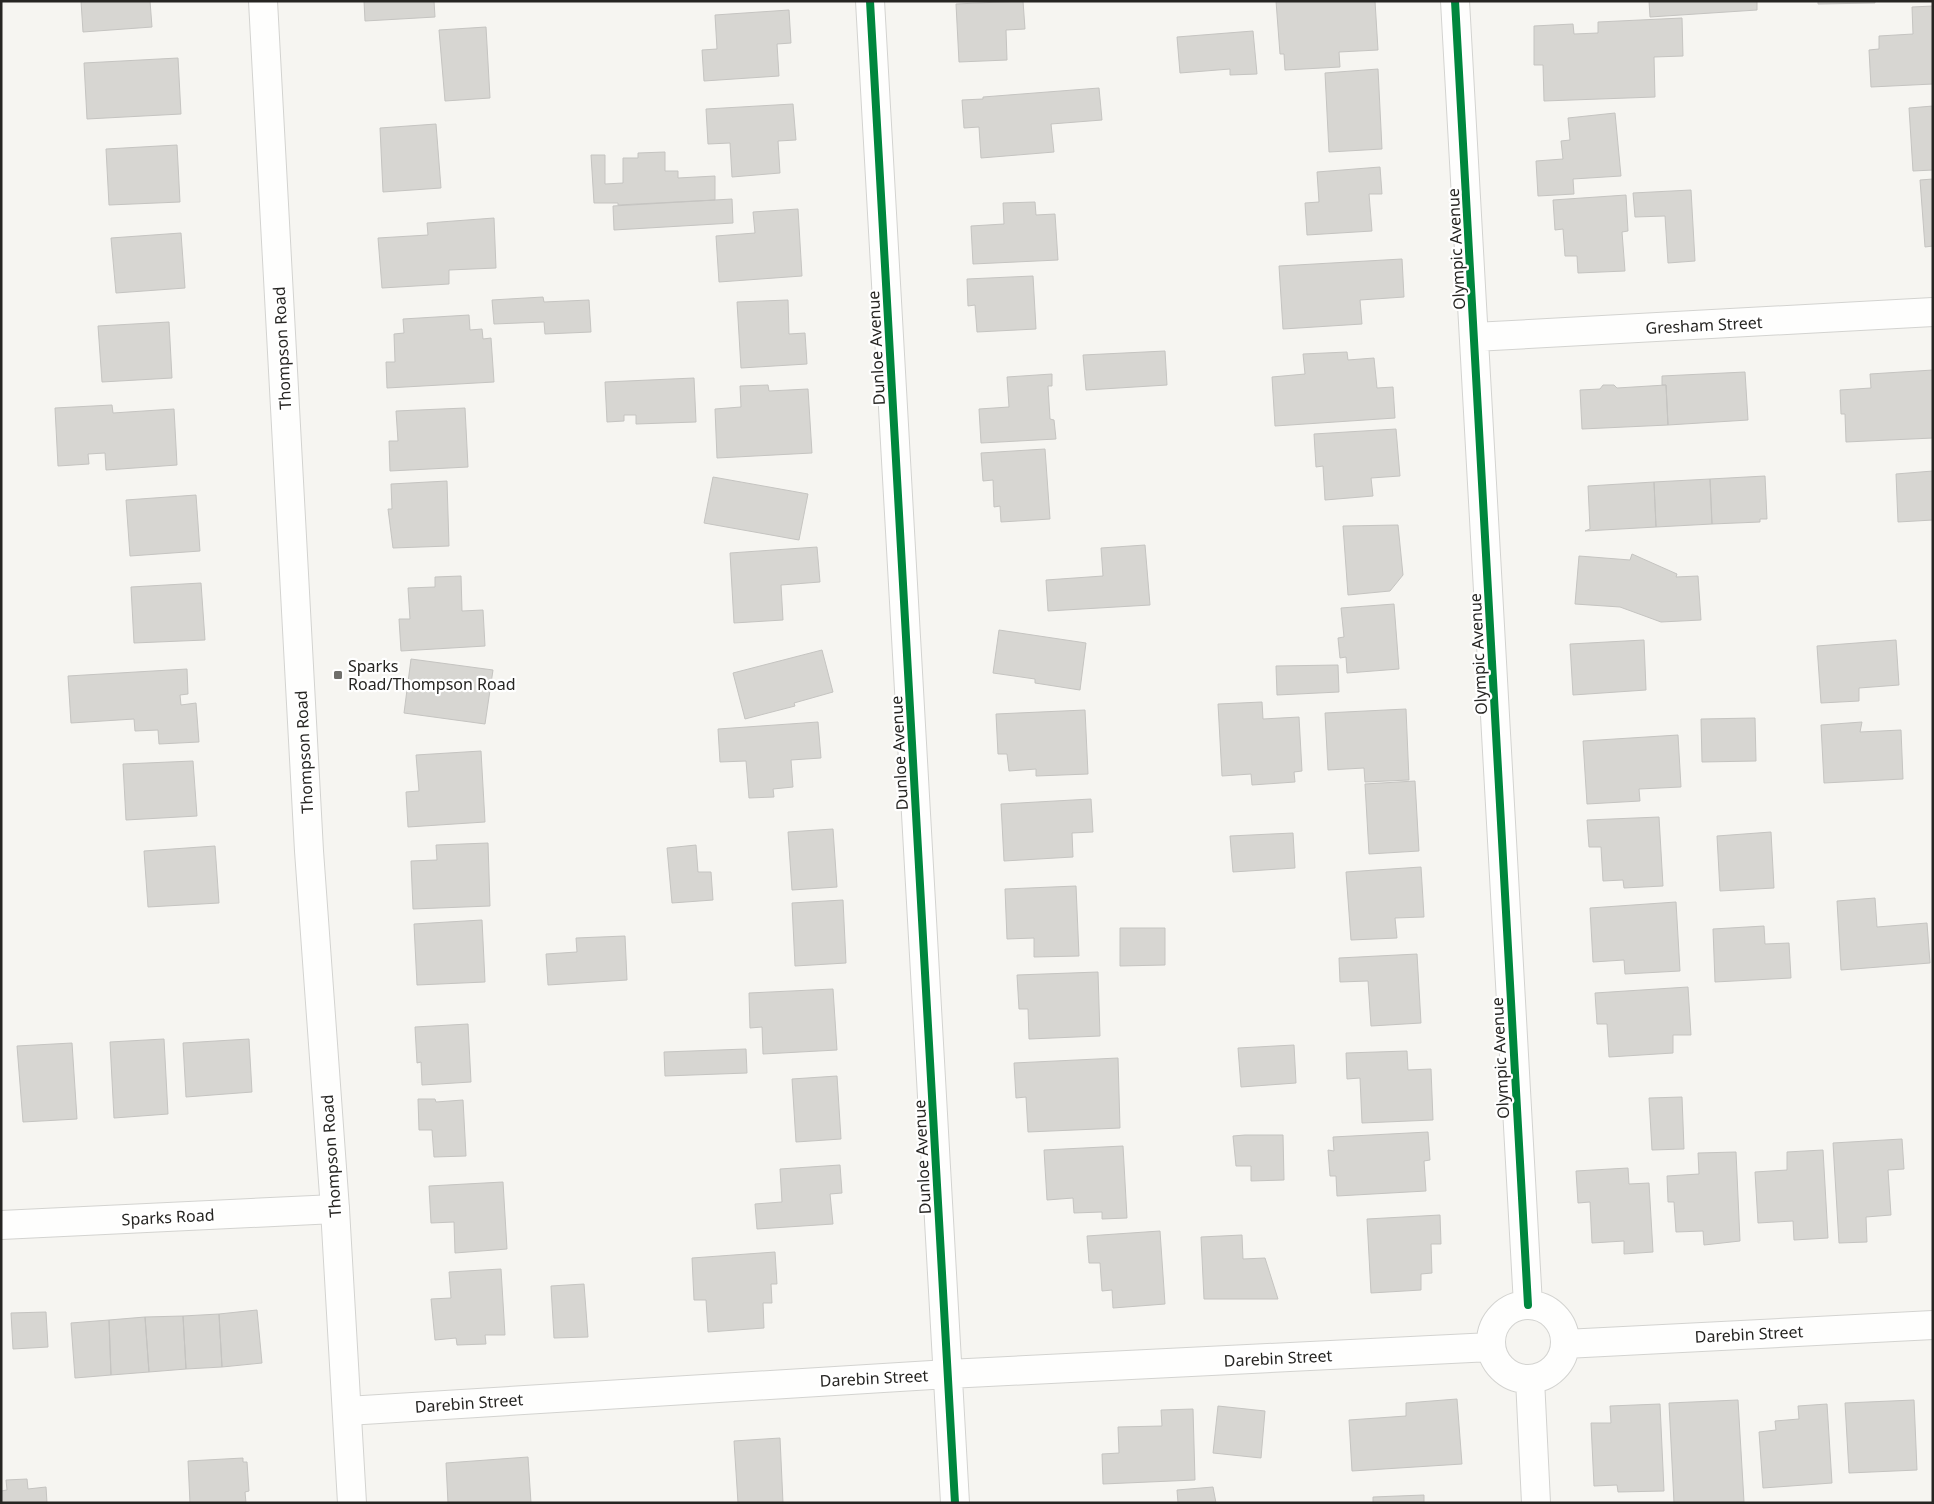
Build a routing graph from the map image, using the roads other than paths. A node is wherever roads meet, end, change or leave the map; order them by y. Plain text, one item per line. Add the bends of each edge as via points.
1 (263, 1) edge
2 (870, 1) edge
3 (1455, 1) edge
4 (1933, 312) edge
5 (1474, 337) junction
6 (335, 1209) junction
7 (1, 1225) edge
8 (1528, 1305) junction
9 (1933, 1325) edge
10 (1565, 1344) junction
11 (1491, 1347) junction
12 (948, 1374) junction
13 (1530, 1380) junction
14 (347, 1410) junction
15 (352, 1503) edge
16 (955, 1503) edge
17 (1536, 1503) edge

1 - 6 street, Thompson Road via 309,851
2 - 12 street, Dunloe Avenue
3 - 5 street, Olympic Avenue
4 - 5 street, Gresham Street
5 - 8 street, Olympic Avenue
6 - 7 street, Sparks Road
6 - 14 street, Thompson Road
8 - 10 street via 1540,1307 1559,1321
8 - 11 street via 1504,1313 1491,1335
9 - 10 street, Darebin Street
10 - 13 street via 1558,1364 1545,1375
11 - 12 street, Darebin Street
11 - 13 street via 1500,1367 1509,1374
12 - 14 street, Darebin Street
12 - 16 street, Dunloe Avenue
13 - 17 street
14 - 15 street, Thompson Road

